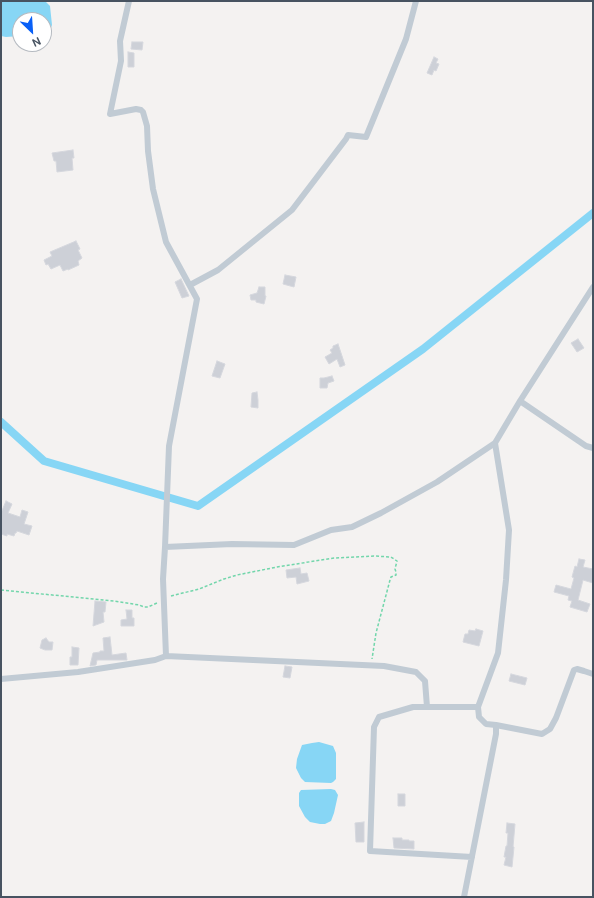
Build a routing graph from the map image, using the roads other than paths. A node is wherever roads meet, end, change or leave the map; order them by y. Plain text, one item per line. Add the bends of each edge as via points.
1 (128, 1) edge
2 (416, 1) edge
3 (190, 285) junction
4 (593, 287) edge
5 (520, 401) junction
6 (494, 444) junction
7 (593, 448) edge
8 (165, 547) junction
9 (166, 656) junction
10 (593, 674) edge
11 (1, 679) edge
12 (427, 707) junction
13 (478, 707) junction
14 (496, 725) junction
15 (472, 857) junction
16 (464, 897) edge

1 - 3 street via 120,41 121,61 110,114 136,109 143,112 147,126 153,189 166,242
2 - 3 street via 406,39 366,137 348,135 292,210 218,270
3 - 8 street via 197,299 169,446
4 - 5 street
5 - 6 street
5 - 7 street via 586,446
6 - 8 street via 437,482 352,527 331,530 294,544
6 - 13 street via 509,530 506,580 498,653
8 - 9 street via 163,579
9 - 11 street via 78,672
9 - 12 street via 384,666 416,672 425,681
10 - 14 street via 574,670 550,730 542,734
12 - 13 street
12 - 15 street via 413,707 379,717 374,727 370,851
13 - 14 street via 479,717 486,724
14 - 15 street
15 - 16 street

